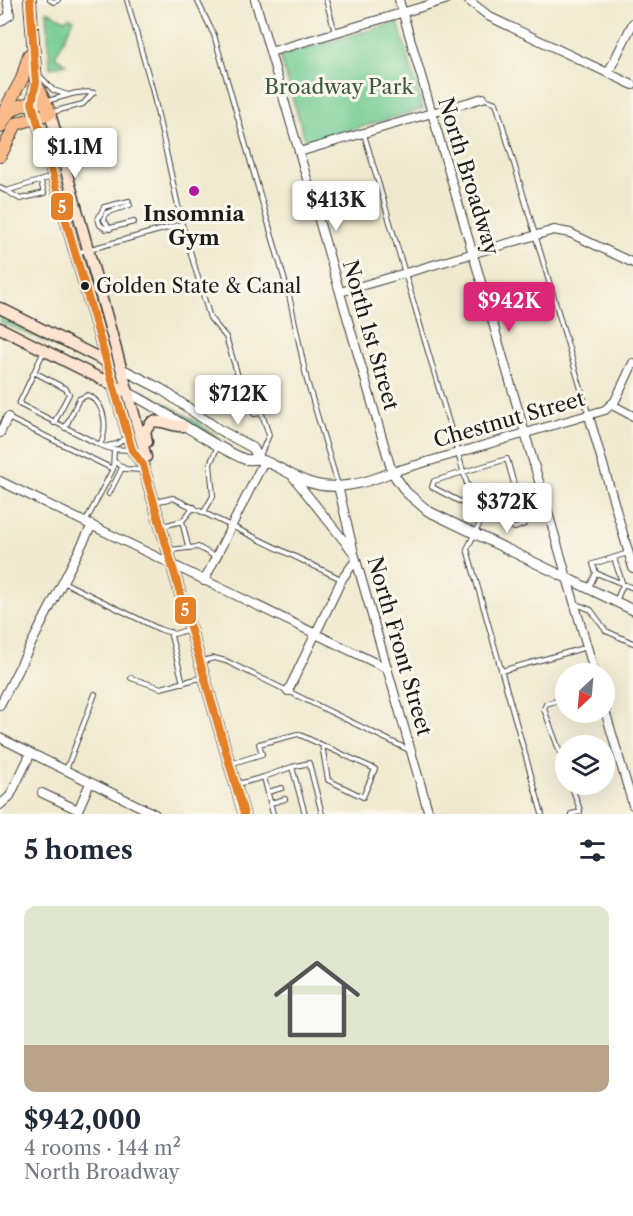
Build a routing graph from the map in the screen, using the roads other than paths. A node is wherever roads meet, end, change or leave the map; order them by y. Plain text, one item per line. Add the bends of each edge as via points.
1 (7, 0) edge
2 (30, 0) edge
3 (50, 0) edge
4 (58, 0) edge
5 (127, 0) edge
6 (197, 0) edge
7 (255, 0) edge
8 (326, 0) edge
9 (399, 0) edge
10 (445, 0) edge
11 (474, 2) edge
12 (402, 13) junction
13 (0, 22) edge
14 (633, 23) edge
15 (335, 32) junction
16 (32, 52) junction
17 (270, 52) junction
18 (34, 67) junction
19 (608, 73) junction
20 (36, 83) junction
21 (633, 85) edge
22 (68, 95) junction
23 (483, 98) joint
24 (32, 103) junction
25 (48, 107) junction
26 (432, 114) junction
27 (36, 117) junction
28 (3, 121) edge
29 (364, 134) junction
30 (299, 152) junction
31 (0, 156) edge
32 (53, 177) junction
33 (41, 182) junction
34 (0, 188) edge
35 (6, 191) junction
36 (129, 203) dead end
37 (80, 215) junction
38 (134, 222) dead end
39 (182, 224) junction
40 (536, 235) junction
41 (89, 249) junction
42 (74, 253) junction
43 (474, 253) junction
44 (633, 263) edge
45 (405, 273) junction
46 (340, 292) junction
47 (0, 308) edge
48 (0, 328) edge
49 (44, 350) junction
50 (105, 360) junction
51 (633, 363) edge
52 (124, 370) junction
53 (34, 372) junction
54 (111, 384) junction
55 (212, 390) dead end
56 (129, 393) junction
57 (612, 405) junction
58 (262, 413) junction
59 (589, 416) junction
60 (633, 416) edge
61 (8, 417) joint
62 (54, 423) junction
63 (183, 426) junction
64 (65, 428) junction
65 (0, 433) edge
66 (523, 433) junction
67 (128, 436) junction
68 (100, 445) junction
69 (218, 446) junction
70 (114, 450) junction
71 (132, 450) junction
72 (457, 452) junction
73 (261, 460) junction
74 (116, 462) junction
75 (145, 464) junction
76 (122, 468) junction
77 (113, 469) junction
78 (392, 472) junction
79 (463, 472) junction
80 (290, 473) junction
81 (0, 481) edge
82 (338, 486) junction
83 (109, 494) dead end
84 (154, 502) junction
85 (194, 507) junction
86 (474, 508) junction
87 (204, 512) junction
88 (182, 521) junction
89 (89, 523) junction
90 (232, 525) junction
91 (161, 527) junction
92 (475, 534) junction
93 (188, 546) junction
94 (168, 550) junction
95 (628, 553) junction
96 (355, 556) junction
97 (216, 557) junction
98 (614, 557) junction
99 (172, 565) junction
100 (633, 568) edge
101 (596, 573) junction
102 (566, 578) junction
103 (342, 579) junction
104 (204, 580) junction
105 (63, 582) junction
106 (623, 585) junction
107 (633, 588) edge
108 (588, 589) junction
109 (615, 602) junction
110 (574, 603) junction
111 (633, 610) edge
112 (190, 629) junction
113 (170, 633) junction
114 (315, 636) junction
115 (633, 643) edge
116 (587, 647) junction
117 (200, 662) junction
118 (592, 663) edge
119 (388, 669) junction
120 (501, 671) junction
121 (204, 677) junction
122 (131, 678) dead end
123 (183, 683) junction
124 (288, 691) junction
125 (95, 694) dead end
126 (555, 701) edge
127 (0, 705) edge
128 (609, 723) edge
129 (0, 738) edge
130 (555, 739) edge
131 (322, 745) junction
132 (411, 751) junction
133 (31, 753) junction
134 (230, 764) junction
135 (292, 768) junction
136 (65, 770) junction
137 (264, 777) junction
138 (90, 783) junction
139 (297, 784) junction
140 (236, 785) junction
141 (290, 786) dead end
142 (282, 788) dead end
143 (268, 792) junction
144 (42, 793) dead end
145 (300, 795) junction
146 (575, 795) edge
147 (293, 797) dead end
148 (285, 799) dead end
149 (271, 803) junction
150 (0, 805) edge
151 (633, 805) edge
152 (77, 812) edge
153 (305, 813) edge
154 (155, 814) edge
155 (244, 814) edge
156 (273, 814) edge
157 (298, 814) edge
158 (322, 814) edge
159 (429, 814) edge
160 (542, 814) edge
161 (571, 814) edge

1 - 13 street via 9,17
2 - 16 main road
3 - 4 lane
5 - 39 lane via 152,88
6 - 82 lane via 214,35
7 - 17 street, North 1st Street
8 - 15 lane
9 - 12 street, North Broadway
10 - 12 street
11 - 19 street via 490,17
12 - 15 street
12 - 26 street, North Broadway
14 - 19 street
15 - 17 street
16 - 18 main road
16 - 28 main road
17 - 30 street, North 1st Street
18 - 20 main road
18 - 22 lane via 47,85
19 - 21 street
20 - 24 main road
20 - 25 main road
22 - 25 lane
22 - 25 lane via 94,93 83,104
23 - 26 street
23 - 40 lane via 496,103
24 - 25 main road
24 - 27 main road
24 - 28 main road via 18,105
25 - 27 main road
25 - 37 main road
26 - 29 street
26 - 43 street, North Broadway
27 - 31 main road via 15,125
27 - 32 main road
29 - 30 street
29 - 45 lane
30 - 46 street, North 1st Street
32 - 33 lane
32 - 37 main road via 60,181 69,203
32 - 42 main road
33 - 35 lane
33 - 35 lane via 44,193 20,199
34 - 35 lane
36 - 38 lane via 106,213 104,220 110,229
37 - 41 main road
39 - 41 lane
39 - 58 lane via 210,318 226,336 238,376 256,396
40 - 43 street
40 - 44 street via 565,231
40 - 59 lane
41 - 42 lane
41 - 52 main road
42 - 50 main road
43 - 45 street
43 - 66 street, North Broadway
45 - 46 street
45 - 72 lane
46 - 78 street, North 1st Street
47 - 50 main road
48 - 49 main road
49 - 53 lane
49 - 54 main road
50 - 52 main road
50 - 54 main road
51 - 57 street
52 - 56 main road
52 - 73 street via 253,448
53 - 62 lane via 66,388 69,394
53 - 62 lane via 19,404
54 - 56 main road
54 - 67 main road
55 - 58 lane via 218,396 241,391 250,400 254,414
56 - 63 street via 164,410
56 - 75 main road
57 - 59 street, Chestnut Street
57 - 60 street, Chestnut Street
58 - 73 lane via 269,435
59 - 66 street, Chestnut Street
59 - 95 street
61 - 65 street
61 - 77 lane
62 - 64 lane
63 - 69 street
63 - 75 main road via 150,423 145,431
64 - 68 lane
64 - 68 lane via 81,397 87,395 95,399 106,430
66 - 72 street, Chestnut Street
66 - 102 street, North Broadway
67 - 68 lane via 117,444
67 - 71 main road
68 - 70 lane
69 - 73 street via 248,460
69 - 87 lane via 210,464 213,496
70 - 71 lane
70 - 74 lane
71 - 75 main road
72 - 78 street, Chestnut Street
72 - 79 lane
73 - 80 street
73 - 90 street
74 - 76 lane
74 - 77 lane
75 - 76 lane
75 - 84 main road
76 - 83 lane
77 - 89 lane
78 - 82 street
78 - 92 street via 424,508
79 - 86 lane
79 - 86 lane via 434,481 432,487
79 - 86 lane via 507,459 525,524 515,528 493,518 488,509
80 - 82 street via 316,484
80 - 96 street
81 - 89 street
82 - 96 street, North Front Street
84 - 85 lane via 173,498
84 - 91 main road
85 - 87 lane
85 - 88 lane
86 - 92 lane via 478,525
87 - 90 lane
88 - 91 lane
88 - 93 lane
89 - 99 street
89 - 105 street
90 - 97 street
90 - 103 lane
91 - 94 main road
92 - 102 street
92 - 120 lane via 467,549
93 - 94 lane
93 - 97 lane
94 - 99 main road
95 - 98 lane
95 - 100 street
96 - 103 street
96 - 119 street, North Front Street
97 - 104 street
98 - 101 lane via 593,564
98 - 106 lane
99 - 104 street
99 - 112 main road
101 - 106 lane
101 - 108 lane
102 - 108 street
102 - 110 street, North Broadway
103 - 114 street
104 - 114 street
105 - 113 lane
105 - 127 street
106 - 107 lane
106 - 109 lane
108 - 109 street
109 - 111 street
110 - 115 lane via 591,610 606,631
110 - 116 street, North Broadway
112 - 113 lane
112 - 117 main road
113 - 123 lane
114 - 119 street
114 - 124 street
116 - 118 street, North Broadway
116 - 120 lane
117 - 121 main road
117 - 124 lane via 220,659
119 - 132 street, North Front Street
120 - 160 lane
121 - 123 lane
121 - 134 main road
122 - 123 lane via 161,688
124 - 132 lane
125 - 136 lane
126 - 130 lane via 544,709
128 - 151 street
129 - 133 street
131 - 131 lane via 375,769 363,797 328,780
131 - 134 lane via 298,734 259,744 262,754
132 - 159 street, North Front Street
133 - 136 street
133 - 150 street via 10,796
134 - 140 main road
135 - 137 lane
135 - 139 lane
135 - 158 lane via 309,763
136 - 138 street
137 - 140 lane
137 - 143 lane
138 - 152 street
138 - 154 street
139 - 141 lane
139 - 145 lane
140 - 155 main road
142 - 143 lane
143 - 149 lane
144 - 152 street
145 - 147 lane
145 - 153 lane
146 - 161 lane via 580,810
148 - 149 lane
149 - 156 lane
153 - 157 lane

